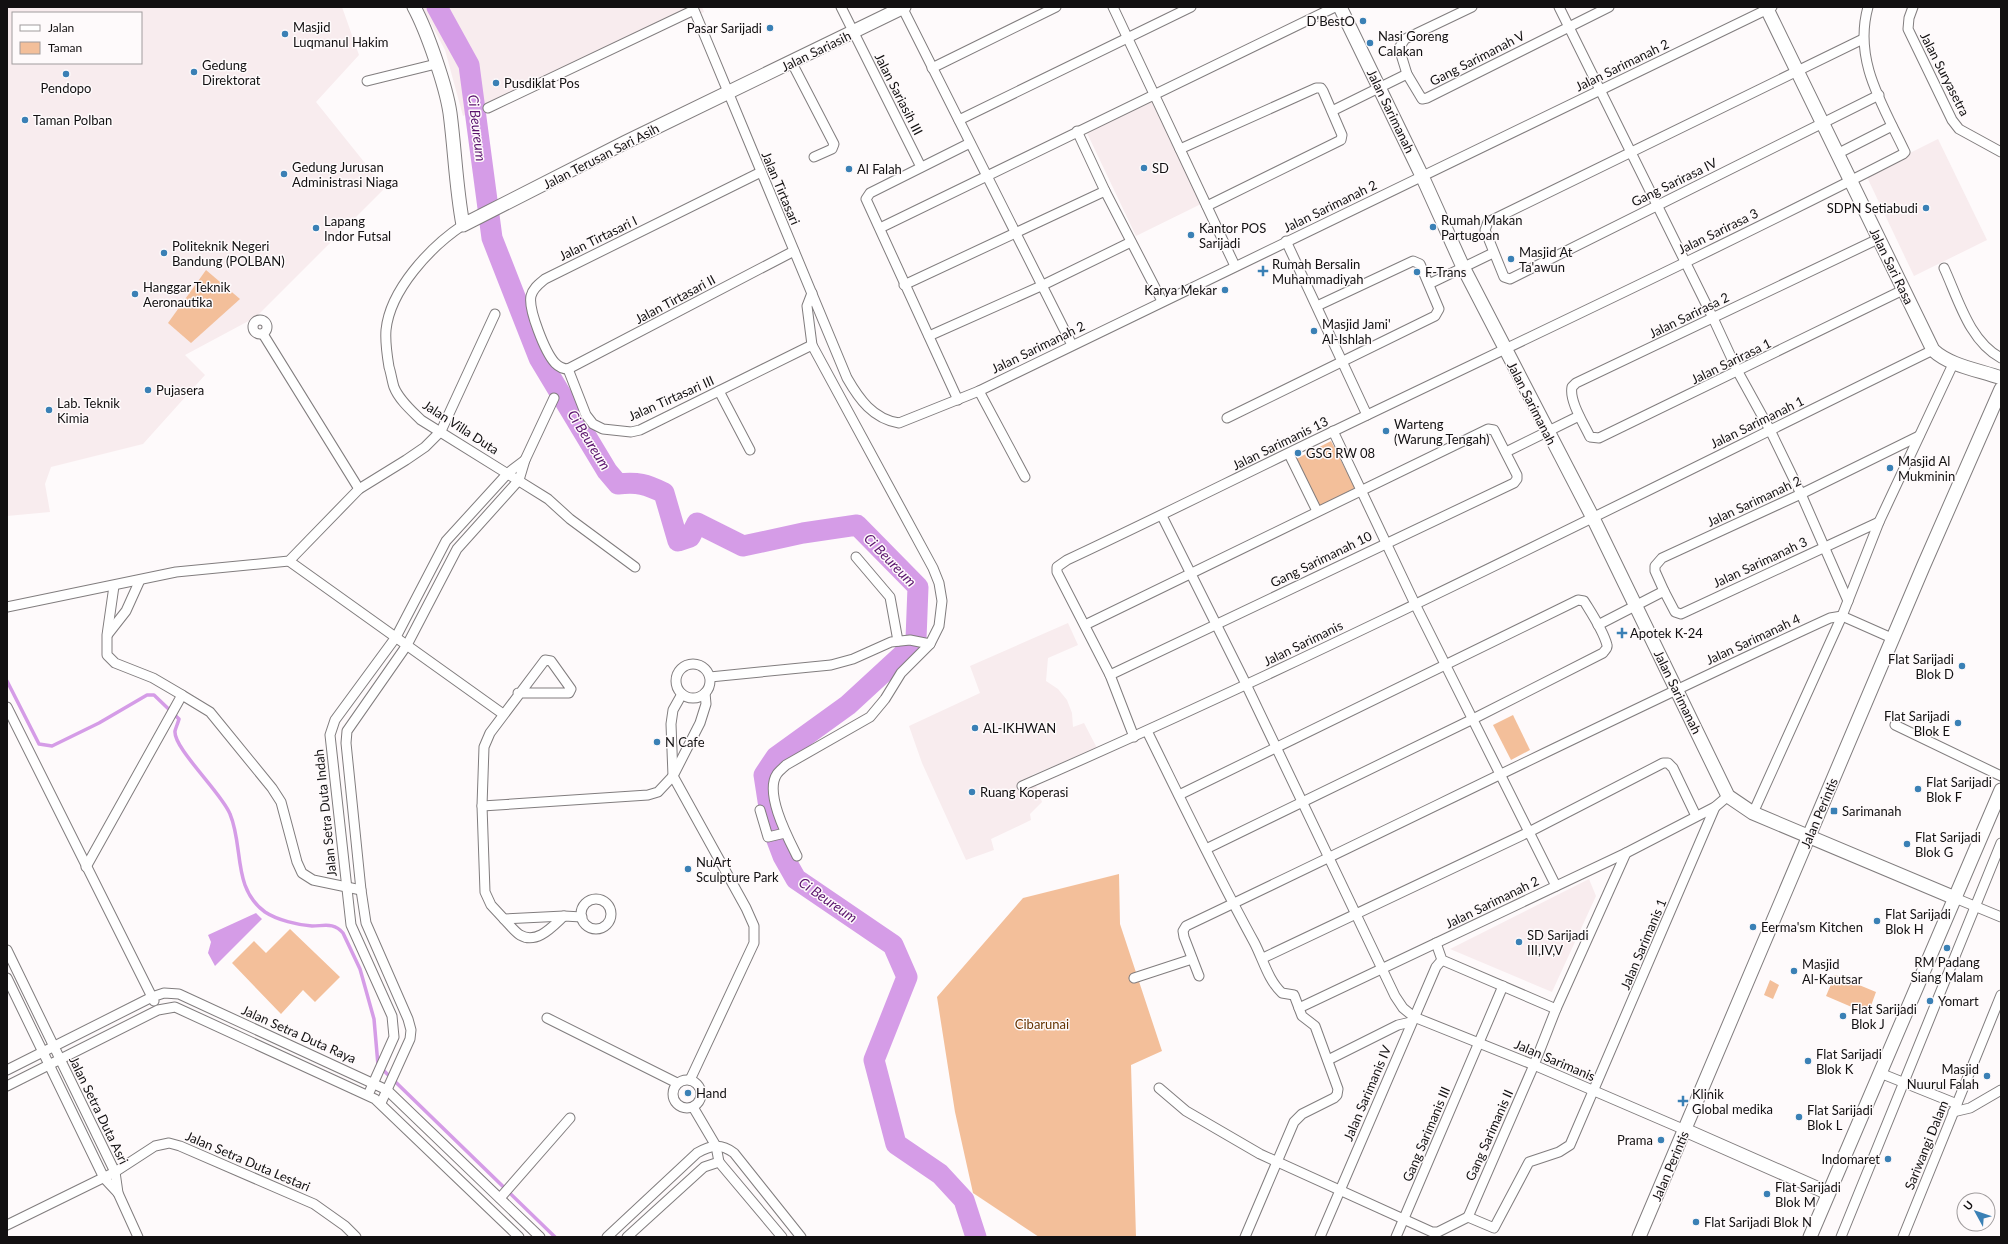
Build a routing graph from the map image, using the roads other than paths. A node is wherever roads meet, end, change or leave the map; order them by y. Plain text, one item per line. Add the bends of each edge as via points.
1 (414, 7) edge
2 (841, 7) edge
3 (903, 7) edge
4 (1056, 7) edge
5 (1112, 7) edge
6 (1191, 7) edge
7 (1335, 7) edge
8 (1340, 7) edge
9 (1472, 7) edge
10 (1559, 7) edge
11 (1607, 7) edge
12 (1868, 7) edge
13 (1913, 7) edge
14 (1768, 8) edge
15 (1569, 26) junction
16 (853, 33) junction
17 (1128, 38) junction
18 (1863, 39) junction
19 (792, 62) junction
20 (436, 64) junction
21 (932, 68) junction
22 (1796, 70) junction
23 (1407, 74) junction
24 (367, 81) dead end
25 (1379, 88) junction
26 (1600, 91) junction
27 (727, 93) junction
28 (1154, 93) junction
29 (1879, 95) junction
30 (488, 108) dead end
31 (1332, 111) junction
32 (959, 120) junction
33 (1822, 124) junction
34 (1892, 126) junction
35 (1077, 131) junction
36 (970, 143) junction
37 (1180, 149) junction
38 (1630, 152) junction
39 (2001, 152) edge
40 (1837, 154) junction
41 (814, 157) dead end
42 (921, 167) junction
43 (761, 172) junction
44 (986, 176) junction
45 (1422, 176) junction
46 (1850, 181) junction
47 (1105, 191) junction
48 (1657, 205) junction
49 (1207, 206) junction
50 (463, 225) junction
51 (880, 228) junction
52 (1015, 234) junction
53 (1878, 239) junction
54 (1286, 241) junction
55 (1131, 242) junction
56 (794, 251) junction
57 (1493, 253) junction
58 (1685, 261) junction
59 (1235, 266) junction
60 (1463, 267) junction
61 (1944, 268) dead end
62 (1429, 284) junction
63 (904, 285) junction
64 (1041, 286) junction
65 (1903, 290) junction
66 (812, 293) junction
67 (1162, 301) junction
68 (1317, 306) junction
69 (495, 314) dead end
70 (1713, 318) junction
71 (263, 334) dead end
72 (929, 336) junction
73 (812, 345) junction
74 (1072, 345) junction
75 (1505, 350) junction
76 (1932, 350) junction
77 (2001, 358) edge
78 (1342, 362) junction
79 (1954, 362) junction
80 (568, 369) junction
81 (1738, 372) junction
82 (2001, 378) edge
83 (2001, 389) edge
84 (719, 391) junction
85 (979, 391) junction
86 (554, 398) dead end
87 (958, 400) junction
88 (1367, 415) junction
89 (1580, 416) junction
90 (1227, 418) dead end
91 (1770, 430) junction
92 (441, 431) junction
93 (1333, 431) junction
94 (1547, 432) junction
95 (1919, 436) junction
96 (750, 450) dead end
97 (1506, 452) junction
98 (1289, 454) junction
99 (525, 460) junction
100 (508, 473) junction
101 (1025, 477) dead end
102 (518, 480) junction
103 (359, 489) junction
104 (1363, 490) junction
105 (1801, 494) junction
106 (1317, 511) junction
107 (1162, 516) junction
108 (1593, 518) junction
109 (1879, 522) junction
110 (1386, 542) junction
111 (1824, 547) junction
112 (856, 557) dead end
113 (289, 561) junction
114 (635, 567) dead end
115 (1190, 573) junction
116 (140, 580) junction
117 (114, 586) junction
118 (1664, 591) junction
119 (1848, 601) junction
120 (1415, 604) junction
121 (1636, 606) junction
122 (7, 607) edge
123 (1842, 616) junction
124 (1216, 624) junction
125 (1085, 625) junction
126 (1598, 625) junction
127 (107, 635) junction
128 (396, 637) junction
129 (1894, 639) junction
130 (898, 641) junction
131 (930, 644) junction
132 (407, 645) junction
133 (1446, 665) junction
134 (1110, 675) junction
135 (710, 677) junction
136 (1246, 685) junction
137 (1676, 688) junction
138 (518, 693) junction
139 (705, 693) junction
140 (682, 694) junction
141 (182, 695) junction
142 (7, 707) edge
143 (503, 714) junction
144 (1473, 719) junction
145 (1895, 725) dead end
146 (1146, 731) junction
147 (1134, 737) junction
148 (1276, 749) junction
149 (1500, 775) junction
150 (673, 776) junction
151 (2001, 776) edge
152 (1022, 786) dead end
153 (2001, 790) edge
154 (1179, 795) junction
155 (1728, 796) junction
156 (1303, 803) junction
157 (482, 806) junction
158 (1715, 807) junction
159 (760, 810) dead end
160 (1753, 814) junction
161 (1696, 816) junction
162 (1529, 832) junction
163 (779, 835) junction
164 (1809, 836) junction
165 (2001, 843) edge
166 (1206, 850) junction
167 (1626, 854) junction
168 (797, 856) dead end
169 (1329, 858) junction
170 (86, 867) junction
171 (1556, 886) junction
172 (346, 888) junction
173 (361, 890) junction
174 (1955, 898) junction
175 (1233, 904) junction
176 (1975, 906) junction
177 (1356, 915) junction
178 (564, 916) junction
179 (582, 917) dead end
180 (2001, 917) edge
181 (504, 919) junction
182 (1436, 943) junction
183 (7, 950) edge
184 (1263, 958) junction
185 (1192, 959) junction
186 (1442, 960) junction
187 (1382, 969) junction
188 (19, 975) junction
189 (1200, 976) dead end
190 (1134, 978) dead end
191 (8, 980) edge
192 (1504, 986) junction
193 (2001, 995) edge
194 (152, 997) junction
195 (1299, 1008) junction
196 (1556, 1008) junction
197 (158, 1010) junction
198 (547, 1018) dead end
199 (1413, 1019) junction
200 (1479, 1042) junction
201 (54, 1047) junction
202 (44, 1052) junction
203 (60, 1060) junction
204 (1328, 1060) junction
205 (50, 1064) junction
206 (1534, 1065) junction
207 (7, 1070) edge
208 (1880, 1073) junction
209 (690, 1080) junction
210 (374, 1082) junction
211 (1904, 1082) junction
212 (677, 1083) junction
213 (7, 1086) edge
214 (1159, 1088) dead end
215 (387, 1090) junction
216 (2001, 1090) edge
217 (1594, 1091) junction
218 (368, 1095) junction
219 (381, 1103) junction
220 (693, 1107) junction
221 (1955, 1108) junction
222 (570, 1118) dead end
223 (1685, 1130) junction
224 (716, 1146) junction
225 (1278, 1161) junction
226 (719, 1162) junction
227 (115, 1172) junction
228 (104, 1178) junction
229 (1340, 1190) junction
230 (118, 1193) junction
231 (1828, 1193) junction
232 (500, 1198) junction
233 (1468, 1217) junction
234 (1404, 1219) junction
235 (7, 1224) edge
236 (792, 1226) junction
237 (1495, 1232) edge
238 (781, 1236) edge
239 (138, 1237) edge
240 (356, 1237) edge
241 (519, 1237) edge
242 (540, 1237) edge
243 (607, 1237) edge
244 (627, 1237) edge
245 (801, 1237) edge
246 (1244, 1237) edge
247 (1320, 1237) edge
248 (1396, 1237) edge
249 (1639, 1237) edge
250 (1810, 1237) edge
251 (1841, 1237) edge
252 (1903, 1237) edge

1 - 20 street
2 - 16 street, Jalan Sariasih III
3 - 16 street, Jalan Sariasih
3 - 21 street
4 - 21 street
5 - 17 street
6 - 17 street
7 - 28 street
8 - 25 street, Jalan Sarimanah
9 - 23 street, Gang Sarimanah V via 1405,39 1399,48
10 - 15 street
11 - 15 street, Gang Sarimanah V
12 - 18 street, Jalan Sarirasa 3
13 - 39 street, Jalan Suryasetra via 1908,29 1952,120 1959,129
14 - 22 street, Jalan Sari Rasa
14 - 26 street, Jalan Sarimanah 2
15 - 23 street, Gang Sarimanah V via 1427,98 1420,96
15 - 26 street
16 - 19 street, Jalan Sariasih
16 - 42 street, Jalan Sariasih III
17 - 28 street
17 - 32 street
18 - 22 street, Gang Sarirasa IV
18 - 29 street, Jalan Sarirasa 3 via 1867,65
19 - 27 street, Jalan Sariasih
19 - 41 street via 834,144 832,149
20 - 24 street
20 - 50 street via 449,112
21 - 32 street
22 - 33 street, Jalan Sari Rasa
22 - 38 street, Gang Sarirasa IV
23 - 25 street
25 - 31 street
25 - 45 street, Jalan Sarimanah
26 - 38 street
26 - 45 street, Jalan Sarimanah 2
27 - 30 street, Jalan Tirtasari via 694,10
27 - 43 street, Jalan Tirtasari
27 - 50 street, Jalan Terusan Sari Asih
28 - 35 street
28 - 37 street
29 - 33 street, Gang Sarirasa IV
29 - 34 street, Jalan Sarirasa 3
31 - 37 street via 1322,89 1316,88
31 - 49 street via 1342,135 1340,140
32 - 36 street
33 - 40 street, Jalan Sari Rasa
33 - 48 street, Gang Sarirasa IV
34 - 40 street
34 - 46 street, Jalan Sarirasa 3 via 1905,153
35 - 44 street
35 - 47 street
36 - 42 street
36 - 44 street
37 - 49 street
38 - 48 street
38 - 57 street, Gang Sarirasa IV via 1488,222 1485,230
40 - 46 street, Jalan Sari Rasa
42 - 51 street via 868,195 867,201
43 - 56 street, Jalan Tirtasari
43 - 80 street, Jalan Tirtasari I via 539,284 534,290 531,304 538,328 552,359 560,367
44 - 51 street
44 - 52 street
45 - 54 street, Jalan Sarimanah 2
45 - 60 street, Jalan Sarimanah
46 - 53 street, Jalan Sari Rasa
46 - 58 street, Jalan Sarirasa 3
47 - 52 street
47 - 55 street
48 - 57 street, Gang Sarirasa IV via 1510,279 1504,277
48 - 58 street
49 - 59 street
50 - 92 street, Jalan Villa Duta via 438,245 411,274 398,294 386,331 387,356 394,388 421,420
51 - 63 street
52 - 63 street
52 - 64 street
53 - 65 street, Jalan Sari Rasa
53 - 70 street, Jalan Sarirasa 2
54 - 59 street, Jalan Sarimanah 2
54 - 68 street
55 - 64 street
55 - 67 street
56 - 66 street, Jalan Tirtasari
56 - 80 street, Jalan Tirtasari II
57 - 60 street
58 - 70 street
58 - 75 street, Jalan Sarirasa 3
59 - 67 street, Jalan Sarimanah 2
60 - 62 street
60 - 75 street, Jalan Sarimanah
61 - 77 street via 1976,336
62 - 68 street via 1420,264 1413,261
62 - 78 street via 1439,309 1435,316
63 - 72 street
64 - 72 street
64 - 74 street
65 - 76 street, Jalan Sari Rasa
65 - 81 street, Jalan Sarirasa 1
66 - 73 street via 807,306
66 - 87 street, Jalan Sarimanah 2 via 847,378 857,395 879,417 899,423
67 - 74 street, Jalan Sarimanah 2
68 - 78 street
69 - 92 street
70 - 81 street
70 - 89 street, Jalan Sarirasa 2 via 1576,383 1571,392
71 - 103 street
72 - 87 street
73 - 84 street, Jalan Tirtasari III
73 - 131 street via 940,583 942,601 939,626
74 - 85 street, Jalan Sarimanah 2
75 - 88 street, Jalan Sarimanis 13
75 - 94 street, Jalan Sarimanah
76 - 79 street
76 - 91 street, Jalan Sarimanah 1
78 - 88 street
78 - 90 street
79 - 82 street
79 - 95 street
80 - 84 street, Jalan Tirtasari III via 586,415 593,424 603,429 631,432 640,430
81 - 89 street, Jalan Sarirasa 1 via 1599,438 1590,436
81 - 91 street
83 - 129 street, Jalan Perintis
84 - 96 street
85 - 87 street, Jalan Sarimanah 2
85 - 101 street
86 - 99 street
88 - 93 street, Jalan Sarimanis 13
89 - 94 street
91 - 105 street
91 - 108 street, Jalan Sarimanah 1
92 - 100 street, Jalan Villa Duta
92 - 103 street via 425,448
93 - 98 street, Jalan Sarimanis 13
93 - 104 street
94 - 97 street
94 - 108 street, Jalan Sarimanah
95 - 105 street, Jalan Sarimanah 2
95 - 109 street
97 - 104 street, Gang Sarimanah 10 via 1494,430 1488,429
97 - 110 street, Gang Sarimanah 10 via 1517,475 1514,482
98 - 106 street
98 - 107 street, Jalan Sarimanis 13
99 - 100 street, Jalan Setra Duta Indah
99 - 102 street
100 - 102 street, Jalan Villa Duta
100 - 128 street, Jalan Setra Duta Indah via 446,541
102 - 114 street, Jalan Villa Duta via 548,499 570,519
102 - 132 street via 456,549
103 - 113 street
104 - 106 street
104 - 110 street
105 - 111 street
105 - 118 street, Jalan Sarimanah 2 via 1662,558 1655,566 1655,571
106 - 115 street
107 - 115 street
107 - 125 street, Jalan Sarimanis 13 via 1057,567 1057,572
108 - 120 street, Jalan Sarimanis
108 - 121 street, Jalan Sarimanah
109 - 111 street, Jalan Sarimanah 3
109 - 119 street
110 - 120 street
110 - 124 street, Gang Sarimanah 10
111 - 118 street, Jalan Sarimanah 3 via 1681,614 1675,612
111 - 119 street
112 - 130 street via 890,597
113 - 116 street via 176,572
113 - 128 street
115 - 124 street
115 - 125 street
116 - 117 street
116 - 127 street via 126,611
117 - 122 street
117 - 127 street
118 - 121 street
119 - 123 street
120 - 133 street
120 - 136 street, Jalan Sarimanis
121 - 126 street
121 - 137 street, Jalan Sarimanah
123 - 129 street
123 - 137 street, Jalan Sarimanah 4 via 1830,618
123 - 160 street
124 - 134 street, Gang Sarimanah 10
124 - 136 street
125 - 134 street
126 - 133 street via 1584,602 1580,600
126 - 144 street via 1607,645 1603,653
127 - 141 street via 107,655 114,663 153,678
128 - 132 street
128 - 172 street, Jalan Setra Duta Indah via 335,720 330,735
129 - 164 street, Jalan Perintis
130 - 131 street via 910,640
130 - 135 street via 831,665
131 - 163 street via 901,673 870,717 786,765 777,774 774,783
132 - 143 street
132 - 173 street via 347,731 346,743
133 - 144 street
133 - 148 street
134 - 147 street
135 - 139 street via 710,684
135 - 140 street via 697,665 682,669 677,680
136 - 146 street, Jalan Sarimanis
136 - 148 street
137 - 149 street, Jalan Sarimanah 4
137 - 155 street, Jalan Sarimanah
138 - 138 street via 547,659 571,688 568,693
138 - 143 street
139 - 140 street via 697,698
139 - 150 street via 706,704 700,723
140 - 150 street via 672,717
141 - 170 street
141 - 172 street via 210,712 272,788 281,802 302,873 313,880
142 - 170 street
143 - 157 street via 490,732 484,747
144 - 149 street
144 - 156 street
145 - 151 street
146 - 147 street, Jalan Sarimanis
146 - 154 street
147 - 152 street, Jalan Sarimanis
148 - 154 street
148 - 156 street
149 - 162 street
149 - 169 street, Jalan Sarimanah 4
150 - 157 street via 658,792 648,795
150 - 209 street via 754,926 754,943
153 - 174 street
154 - 166 street
155 - 158 street, Jalan Sarimanah 2
155 - 160 street
156 - 166 street
156 - 169 street
157 - 181 street via 485,892 491,905
158 - 161 street, Jalan Sarimanah 2
158 - 217 street, Jalan Sarimanis 1
159 - 163 street via 768,838
160 - 164 street
161 - 162 street via 1673,768 1668,763 1663,763
161 - 167 street, Jalan Sarimanah 2
162 - 171 street
162 - 177 street
163 - 168 street
164 - 174 street
164 - 223 street, Jalan Perintis
165 - 176 street
166 - 175 street
167 - 171 street, Jalan Sarimanah 2
167 - 196 street, Gang Sarimanis II
169 - 175 street
169 - 177 street
170 - 194 street
171 - 182 street, Jalan Sarimanah 2
172 - 173 street
172 - 210 street, Jalan Setra Duta Indah via 351,926 392,1016 394,1027 394,1037
173 - 215 street via 366,923 411,1030 410,1039
174 - 176 street
174 - 208 street
175 - 184 street
175 - 185 street via 1184,928
176 - 180 street
176 - 211 street
177 - 184 street
177 - 187 street
178 - 179 street
178 - 181 street
178 - 181 street via 537,937 522,936
182 - 186 street
182 - 187 street, Jalan Sarimanah 2
183 - 188 street, Jalan Setra Duta Asri
184 - 195 street via 1277,988 1282,993 1294,995
185 - 189 street
185 - 190 street
186 - 192 street
186 - 199 street, Jalan Sarimanis IV via 1436,967
187 - 195 street, Jalan Sarimanah 2
187 - 199 street via 1394,996
188 - 191 street
188 - 201 street, Jalan Setra Duta Asri
191 - 202 street, Jalan Setra Duta Asri
192 - 196 street
192 - 200 street, Gang Sarimanis III
193 - 221 street, Sariwangi Dalam
194 - 197 street
194 - 201 street, Jalan Setra Duta Raya
194 - 210 street, Jalan Setra Duta Raya via 164,993 179,994
195 - 204 street via 1302,1016 1314,1026
196 - 206 street, Gang Sarimanis II
197 - 203 street, Jalan Setra Duta Raya
197 - 218 street, Jalan Setra Duta Raya via 166,1007 179,1008
198 - 212 street
199 - 200 street, Jalan Sarimanis
199 - 204 street via 1398,1024
199 - 229 street, Jalan Sarimanis IV
200 - 206 street, Jalan Sarimanis
200 - 234 street, Gang Sarimanis III
201 - 202 street, Jalan Setra Duta Raya
201 - 203 street, Jalan Setra Duta Asri
202 - 205 street, Jalan Setra Duta Asri
202 - 207 street, Jalan Setra Duta Raya
203 - 205 street, Jalan Setra Duta Raya
203 - 227 street, Jalan Setra Duta Asri
204 - 225 street via 1338,1089 1337,1095 1296,1119
205 - 213 street, Jalan Setra Duta Raya
205 - 228 street, Jalan Setra Duta Asri
206 - 217 street, Jalan Sarimanis
206 - 233 street, Gang Sarimanis II
208 - 211 street
208 - 231 street
209 - 212 street
209 - 220 street via 697,1084 701,1094
210 - 215 street, Jalan Setra Duta Raya
210 - 218 street, Jalan Setra Duta Indah
211 - 221 street
211 - 251 street
212 - 220 street via 672,1094 675,1103 683,1108
214 - 225 street via 1186,1111 1260,1154
215 - 219 street
215 - 232 street, Jalan Setra Duta Raya
216 - 221 street via 1970,1108
217 - 223 street, Jalan Sarimanis
217 - 237 street, Jalan Sarimanis 1 via 1570,1145 1559,1152 1529,1162
218 - 219 street, Jalan Setra Duta Raya
219 - 241 street, Jalan Setra Duta Raya
220 - 224 street
221 - 252 street, Sariwangi Dalam
222 - 232 street
223 - 231 street
223 - 249 street, Jalan Perintis
224 - 226 street
224 - 236 street via 722,1145 734,1153
224 - 243 street via 697,1153
225 - 229 street
225 - 246 street
226 - 238 street
226 - 244 street via 704,1167
227 - 228 street, Jalan Setra Duta Lestari
227 - 230 street, Jalan Setra Duta Asri
227 - 240 street, Jalan Setra Duta Lestari via 155,1146 162,1143 174,1144 314,1204
228 - 230 street, Jalan Setra Duta Asri
228 - 235 street, Jalan Setra Duta Lestari
229 - 234 street
229 - 247 street, Jalan Sarimanis IV
230 - 239 street
231 - 250 street
232 - 242 street, Jalan Setra Duta Raya
233 - 234 street via 1434,1232
233 - 237 street
234 - 248 street, Gang Sarimanis III
236 - 238 street
236 - 245 street

